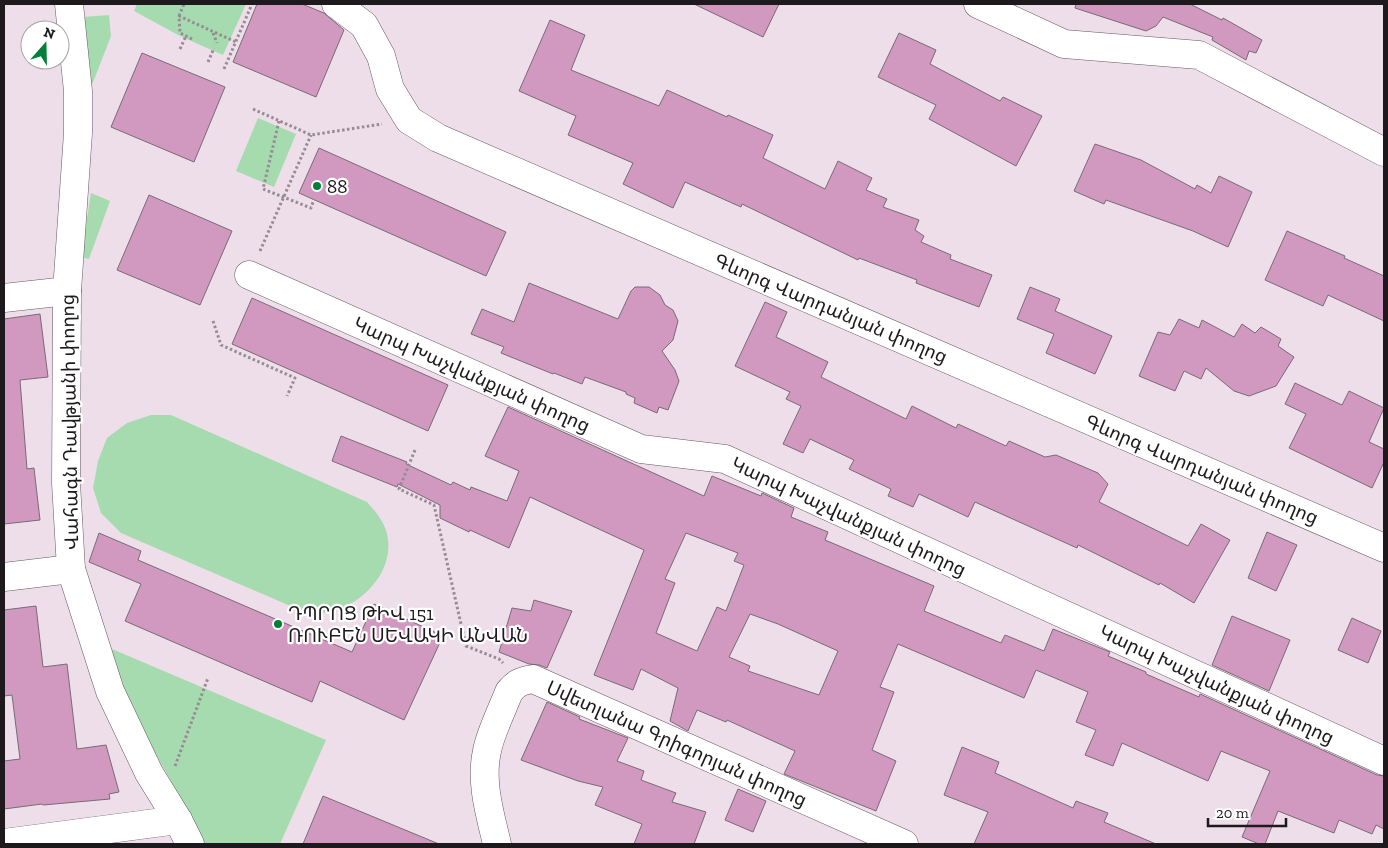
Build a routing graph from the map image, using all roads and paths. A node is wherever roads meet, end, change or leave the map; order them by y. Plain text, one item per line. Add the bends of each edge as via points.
1 (69, 4) edge
2 (184, 4) edge
3 (252, 4) edge
4 (336, 4) edge
5 (978, 4) edge
6 (181, 17) junction
7 (213, 32) junction
8 (186, 36) junction
9 (192, 39) dead end
10 (216, 42) dead end
11 (236, 42) junction
12 (214, 48) dead end
13 (180, 49) dead end
14 (208, 62) dead end
15 (224, 69) dead end
16 (253, 109) dead end
17 (409, 120) junction
18 (279, 121) junction
19 (311, 135) junction
20 (1384, 152) edge
21 (284, 197) junction
22 (314, 199) dead end
23 (249, 275) joint
24 (67, 291) junction
25 (4, 298) edge
26 (213, 321) dead end
27 (287, 396) dead end
28 (415, 450) dead end
29 (1384, 548) edge
30 (71, 569) junction
31 (4, 577) edge
32 (208, 678) dead end
33 (522, 680) junction
34 (1384, 761) edge
35 (149, 773) junction
36 (178, 820) junction
37 (4, 843) edge
38 (190, 844) edge
39 (497, 844) edge
40 (904, 844) edge

1 - 24 street, Վահագն Դավթյանի փողոց via 78,91 78,133
2 - 6 path
3 - 11 path
4 - 17 street, Գևորգ Վարդանյան փողոց via 364,25 382,56 390,89
5 - 20 street via 1064,44 1199,55
6 - 7 path
6 - 8 path via 180,33
7 - 10 path
7 - 11 path
8 - 9 path
8 - 13 path
11 - 15 path
12 - 14 path
16 - 18 path
17 - 19 path
17 - 29 street, Գևորգ Վարդանյան փողոց via 438,138
18 - 19 path
18 - 21 path via 263,189
19 - 21 path
21 - 22 path via 311,208
21 - 23 path
23 - 34 street, Կարպ Խաչվանքյան փողոց via 641,449 726,459
24 - 25 street
24 - 30 street, Վահագն Դավթյանի փողոց via 66,484
26 - 27 path via 221,345 295,378
28 - 33 path via 399,489 434,505 466,646 500,659
30 - 31 street
30 - 35 street, Վահագն Դավթյանի փողոց via 110,691
32 - 35 path via 174,767 160,774
33 - 39 street, Սվետլանա Գրիգորյան փողոց via 509,692 487,750 485,785
33 - 40 street, Սվետլանա Գրիգորյան փողոց via 533,679
35 - 36 street, Վահագն Դավթյանի փողոց
36 - 37 street
36 - 38 street, Վահագն Դավթյանի փողոց

